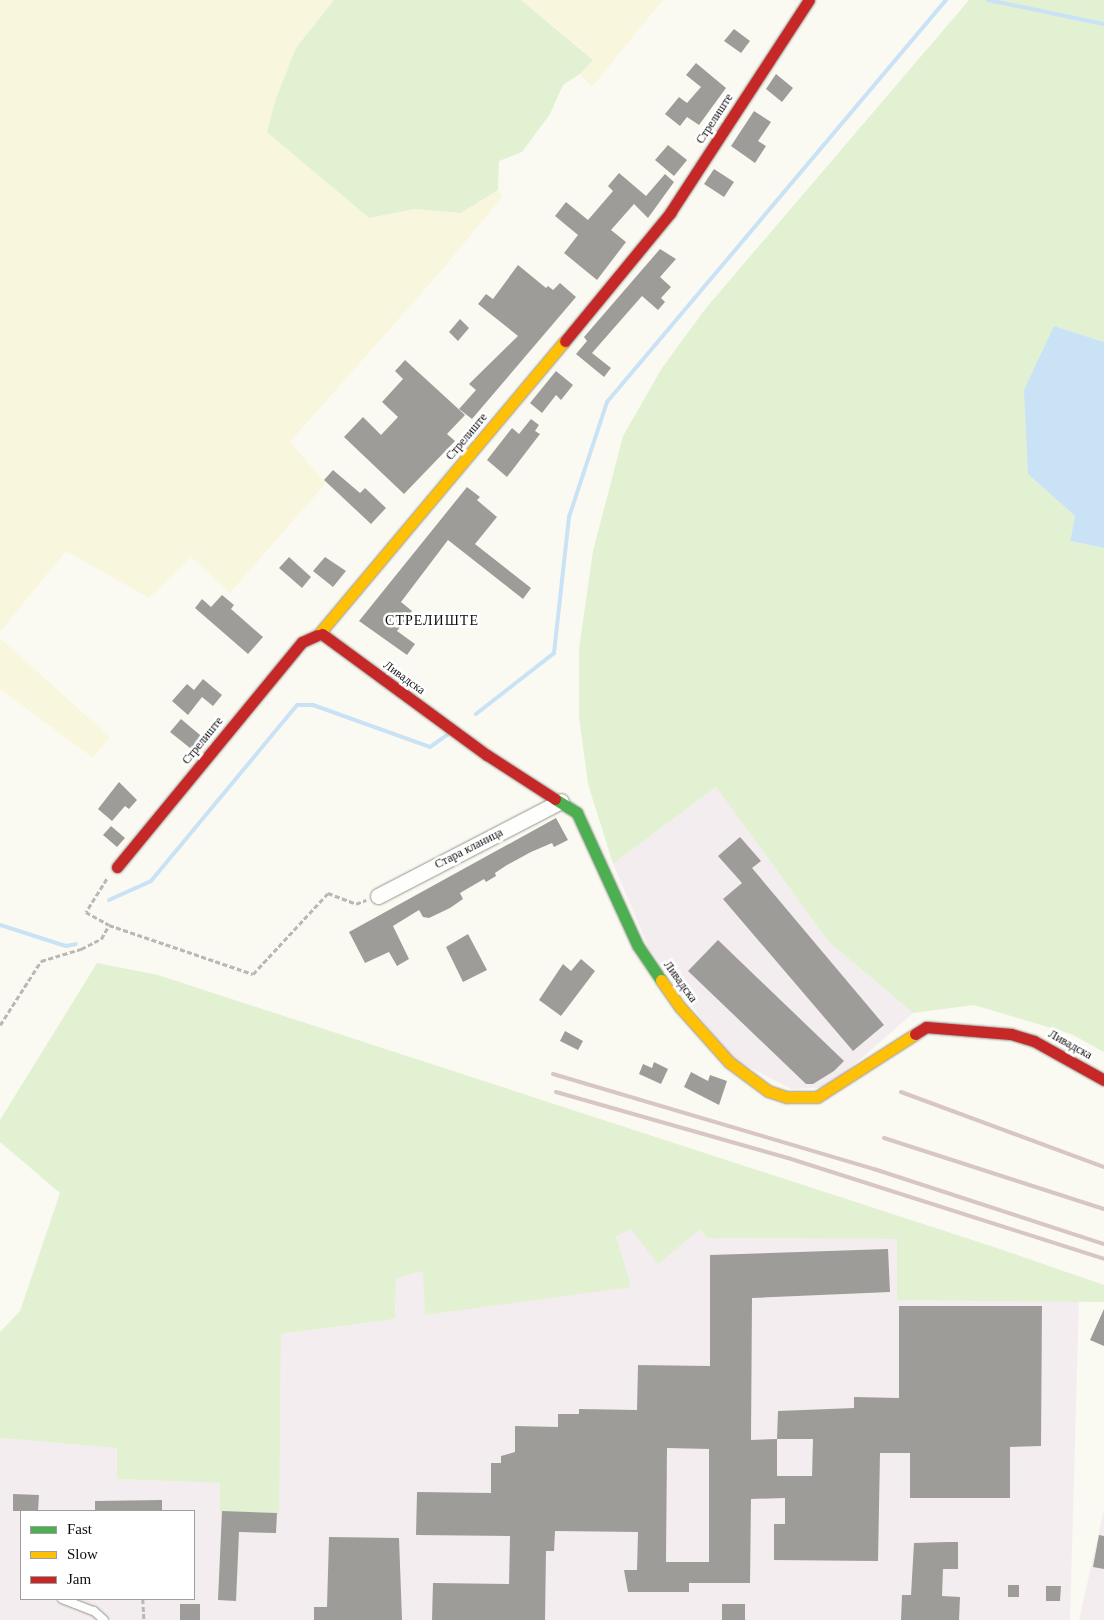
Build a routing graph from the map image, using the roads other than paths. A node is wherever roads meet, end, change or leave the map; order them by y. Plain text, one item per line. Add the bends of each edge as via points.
1 (809, 0) edge
2 (322, 634) junction
3 (560, 801) junction
4 (117, 867) road end
5 (378, 896) road end
6 (1104, 1080) edge
7 (65, 1600) edge
8 (104, 1620) edge

1 - 2 street, Стрелиште via 670,213
2 - 3 street, Ливадска via 487,755
2 - 4 street, Стрелиште via 302,642
3 - 5 street, Стара кланица
3 - 6 street, Ливадска via 577,812 638,946 680,1007 730,1062 768,1091 787,1097 817,1097 926,1026 1011,1034 1034,1041
7 - 8 lane via 94,1611

